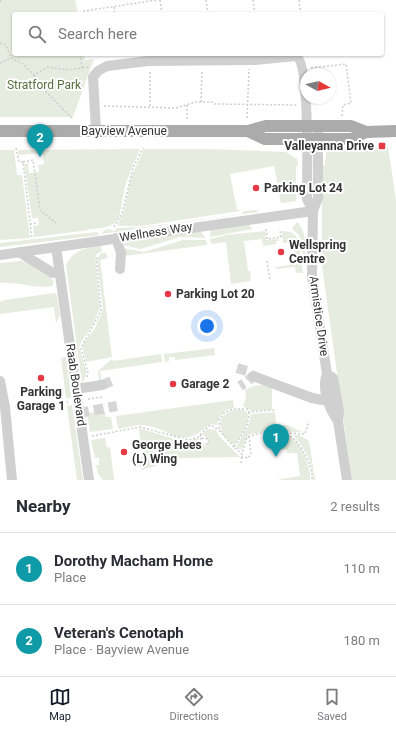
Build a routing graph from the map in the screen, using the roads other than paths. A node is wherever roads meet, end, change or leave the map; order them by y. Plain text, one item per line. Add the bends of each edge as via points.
1 (312, 126) junction
2 (96, 130) junction
3 (0, 131) edge
4 (248, 131) junction
5 (396, 131) edge
6 (366, 132) junction
7 (312, 139) junction
8 (313, 211) junction
9 (116, 238) junction
10 (53, 247) junction
11 (19, 252) junction
12 (0, 255) edge
13 (120, 266) dead end
14 (53, 273) junction
15 (62, 289) junction
16 (253, 376) dead end
17 (0, 381) edge
18 (102, 385) tunnel mouth
19 (76, 389) junction
20 (332, 398) junction
21 (12, 480) edge
22 (89, 480) edge
23 (347, 480) edge

1 - 2 street, Armistice Drive via 301,62 300,58 295,56 255,60 167,60 102,68 93,77
1 - 4 main road, Bayview Avenue via 266,126
1 - 6 main road, Bayview Avenue via 351,126
1 - 7 street, Armistice Drive
2 - 3 main road, Bayview Avenue
2 - 4 main road, Bayview Avenue
4 - 7 main road, Bayview Avenue via 266,139
5 - 6 main road, Bayview Avenue
6 - 7 main road, Bayview Avenue via 352,139
7 - 8 street, Armistice Drive via 307,198
8 - 9 street, Wellness Way
8 - 20 street, Armistice Drive via 312,276 328,374 333,378
9 - 10 street, Wellness Way
9 - 13 street via 114,248
10 - 11 street, Wellness Way
10 - 14 street
10 - 15 street, Raab Boulevard
11 - 12 street, Wellness Way
11 - 14 street
14 - 15 street via 55,282
15 - 19 street, Raab Boulevard
16 - 20 street via 312,398
17 - 21 street
18 - 19 street
19 - 22 street, Raab Boulevard
20 - 23 street, Armistice Drive via 332,412 338,421

